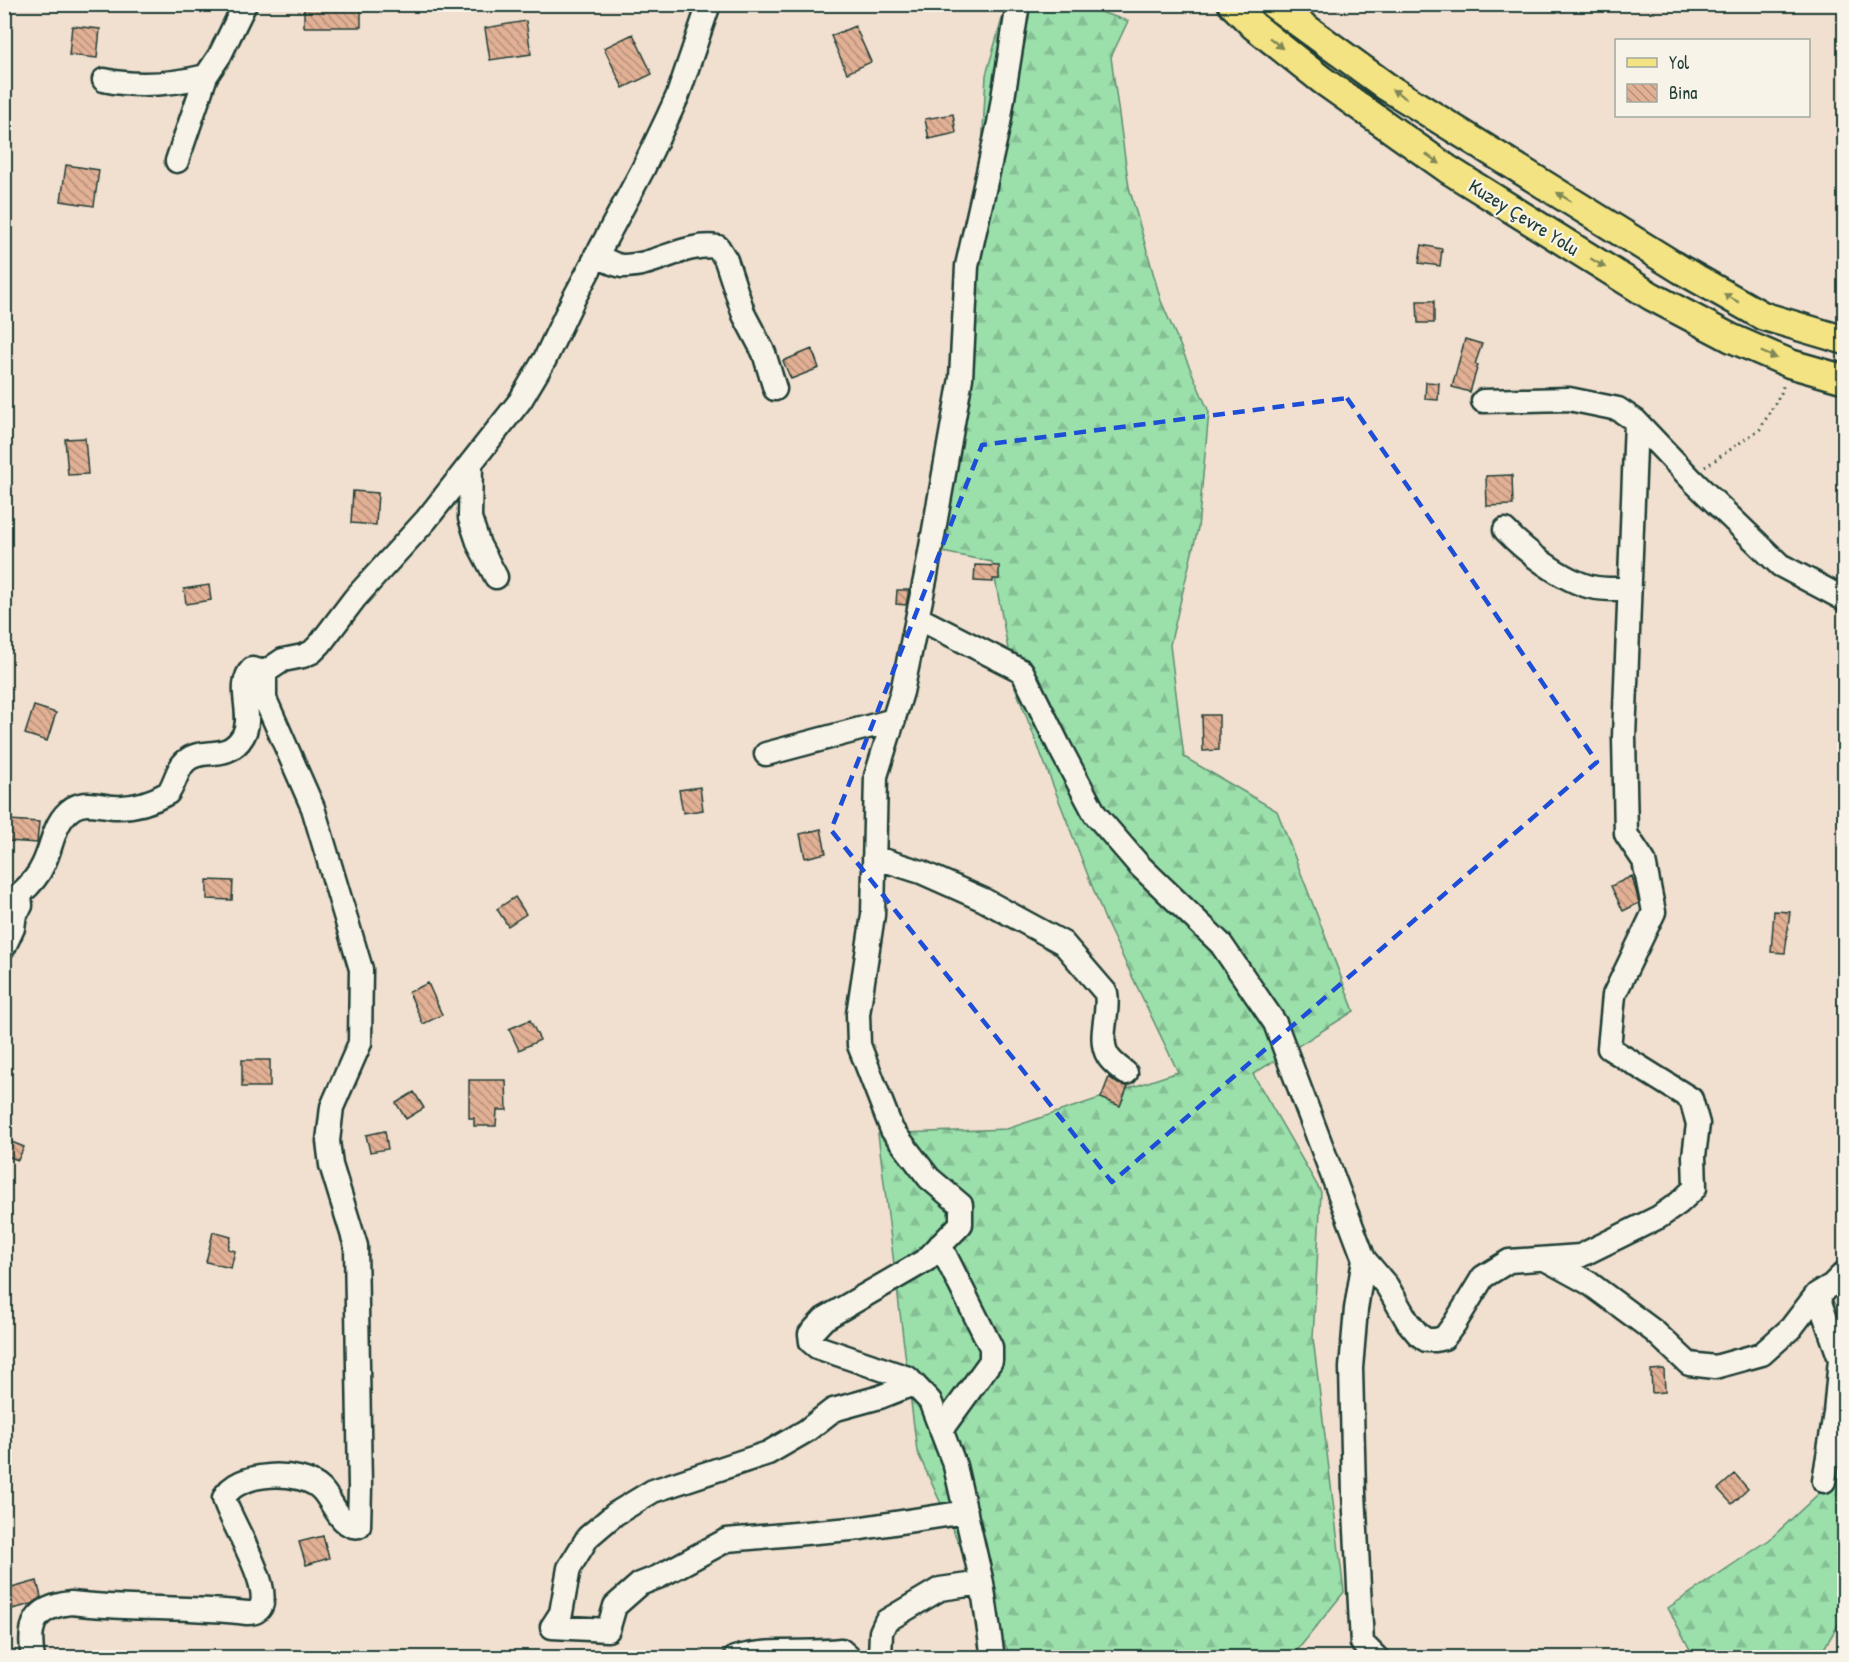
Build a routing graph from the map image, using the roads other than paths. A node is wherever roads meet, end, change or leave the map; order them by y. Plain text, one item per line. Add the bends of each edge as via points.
1 (245, 4) edge
2 (710, 4) edge
3 (1018, 4) edge
4 (1232, 4) edge
5 (1273, 4) edge
6 (206, 76) junction
7 (104, 80) dead end
8 (177, 161) dead end
9 (596, 255) junction
10 (1845, 340) edge
11 (1845, 379) edge
12 (775, 389) dead end
13 (1483, 401) dead end
14 (1636, 420) junction
15 (471, 463) junction
16 (1505, 530) dead end
17 (496, 577) dead end
18 (1629, 590) junction
19 (1845, 599) edge
20 (918, 618) junction
21 (265, 672) junction
22 (894, 720) junction
23 (766, 754) dead end
24 (874, 857) junction
25 (4, 947) edge
26 (1126, 1073) dead end
27 (940, 1245) junction
28 (1364, 1259) junction
29 (1545, 1259) junction
30 (1845, 1272) edge
31 (1817, 1294) junction
32 (913, 1384) junction
33 (941, 1430) junction
34 (1824, 1481) dead end
35 (966, 1512) junction
36 (982, 1583) junction
37 (33, 1658) edge
38 (735, 1658) edge
39 (850, 1658) edge
40 (880, 1658) edge
41 (993, 1658) edge
42 (1377, 1658) edge

1 - 6 street
2 - 9 street via 678,95
3 - 20 street via 999,123 967,266 961,378
4 -> 11 main road, Kuzey Çevre Yolu via 1322,80 1449,170 1651,296 1791,364
10 -> 5 main road, Kuzey Çevre Yolu via 1763,316 1680,269 1387,87
6 - 7 street via 176,83
6 - 8 street
9 - 12 street via 620,266 707,245 718,247 744,315 764,353
9 - 15 street via 534,381
13 - 14 street via 1569,399 1618,409
14 - 18 street
14 - 19 street via 1779,565
15 - 17 street via 470,518
15 - 21 street via 320,644 312,652 283,660
16 - 18 street via 1540,560 1577,583
18 - 29 street via 1624,737 1626,834 1644,861 1654,912 1614,995 1609,1048 1691,1099 1698,1124 1695,1188 1659,1217 1580,1256
20 - 22 street
20 - 28 street via 1022,671 1095,813 1139,866 1221,944 1275,1023
21 - 25 street via 249,672 246,726 235,745 225,752 193,756 184,762 172,787 161,797 128,806 79,805 64,817 42,868 20,894 21,906
21 - 37 street via 265,699 313,808 361,969 360,1042 332,1107 328,1142 331,1165 356,1246 360,1521 355,1527 344,1522 320,1488 298,1476 258,1478 235,1486 226,1493 225,1505 256,1568 263,1598 260,1609 246,1613 61,1604 43,1611 35,1620
22 - 23 street
22 - 24 street via 876,776
24 - 26 street via 921,872 984,900 1063,943 1106,993 1104,1046 1109,1058
24 - 27 street via 873,915 858,1014 859,1045 892,1130 929,1178 960,1204 961,1224
27 - 32 street via 926,1260 825,1319 810,1334 817,1347 908,1378
27 - 33 street via 991,1347 991,1361
28 - 29 street via 1388,1286 1408,1322 1426,1340 1444,1338 1484,1277 1509,1261
28 - 42 street via 1351,1368 1354,1493 1362,1643
29 - 31 street via 1588,1283 1655,1332 1689,1364 1716,1367 1762,1354 1791,1328
30 - 31 street
31 - 34 street via 1840,1359
32 - 33 street via 930,1401
32 - 35 street via 833,1410 768,1453 653,1491 615,1514 588,1537 569,1568 561,1613 552,1627 608,1630 615,1606 640,1584 727,1540 862,1528
33 - 35 street
35 - 36 street
36 - 40 street via 940,1589 886,1622 881,1632
36 - 41 street
38 - 39 street via 841,1650

